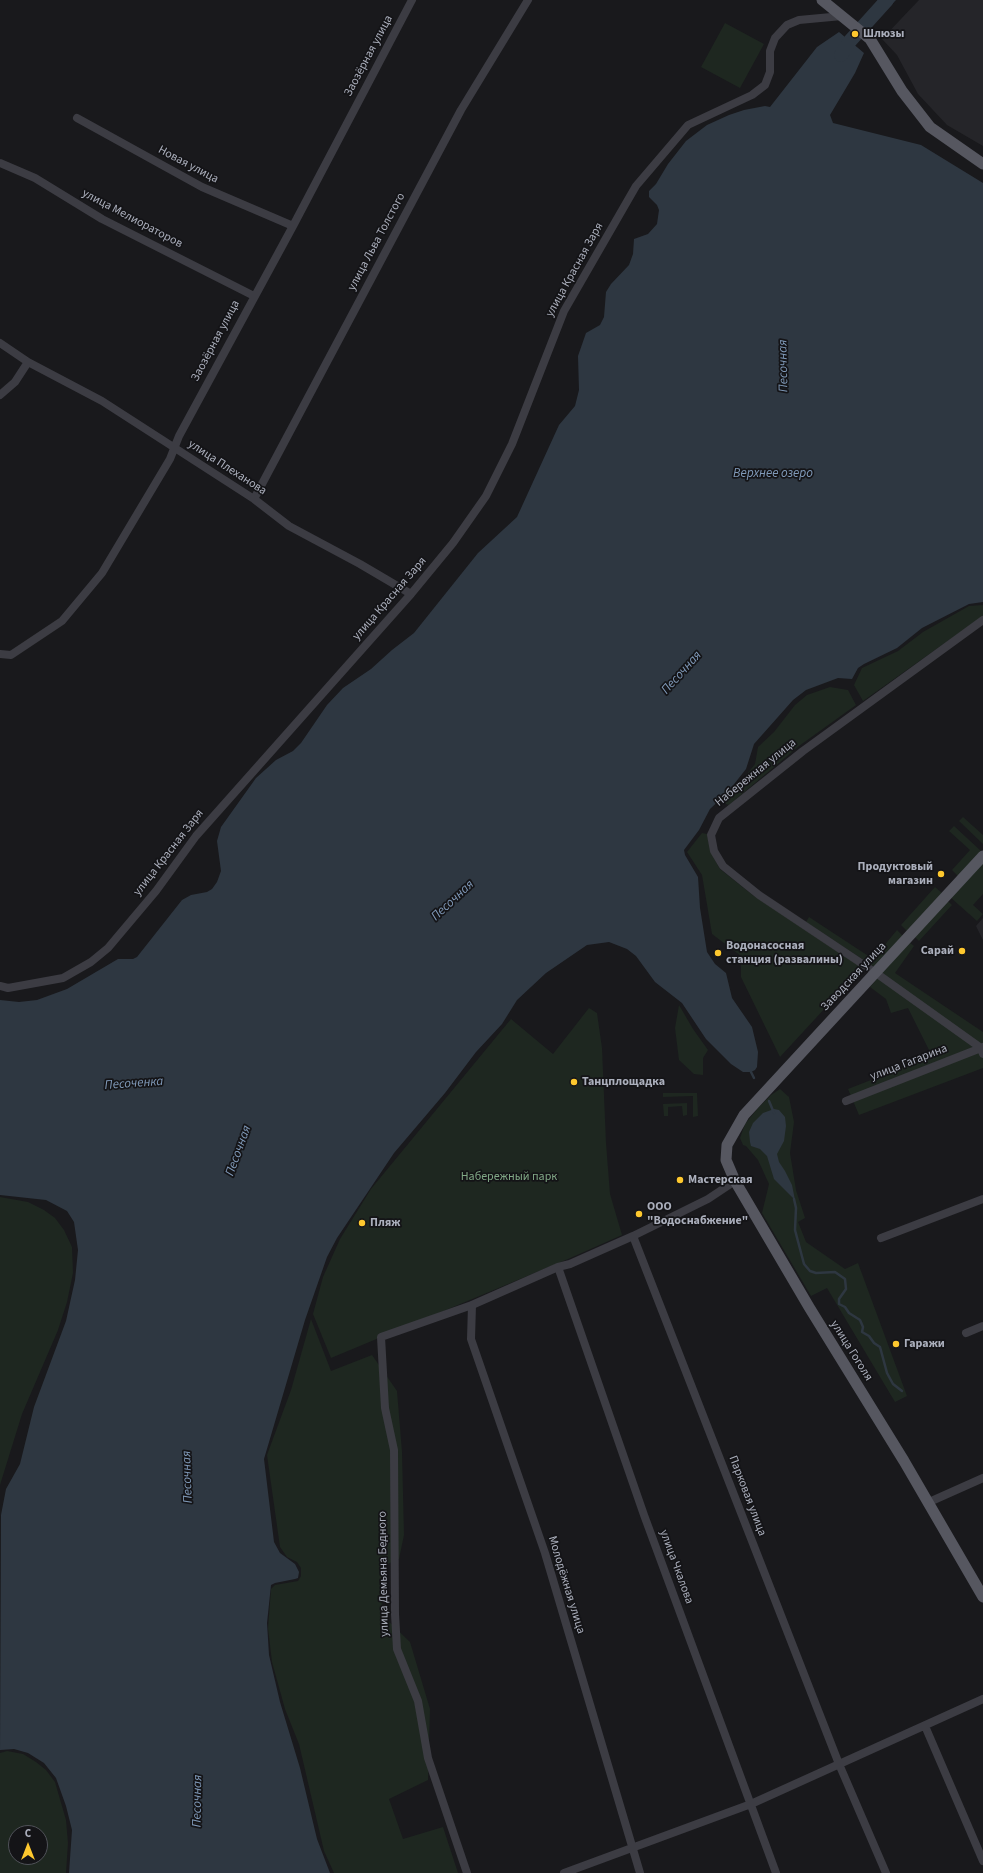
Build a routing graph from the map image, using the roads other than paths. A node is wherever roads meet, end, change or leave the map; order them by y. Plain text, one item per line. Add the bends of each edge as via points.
1 (412, 0) edge
2 (528, 0) edge
3 (822, 0) edge
4 (846, 19) junction
5 (77, 118) dead end
6 (0, 163) edge
7 (983, 164) edge
8 (293, 226) junction
9 (254, 296) junction
10 (0, 343) edge
11 (28, 362) junction
12 (0, 395) edge
13 (174, 447) junction
14 (254, 499) junction
15 (412, 594) junction
16 (983, 620) edge
17 (0, 654) edge
18 (983, 856) edge
19 (876, 972) junction
20 (0, 986) edge
21 (982, 1050) edge
22 (846, 1101) dead end
23 (744, 1116) joint
24 (734, 1181) junction
25 (983, 1199) edge
26 (633, 1236) junction
27 (881, 1238) dead end
28 (558, 1267) junction
29 (472, 1305) junction
30 (983, 1326) edge
31 (966, 1333) dead end
32 (983, 1478) edge
33 (928, 1503) junction
34 (983, 1597) edge
35 (983, 1699) edge
36 (925, 1726) junction
37 (839, 1764) junction
38 (751, 1804) junction
39 (633, 1848) junction
40 (983, 1861) edge
41 (467, 1873) edge
42 (564, 1873) edge
43 (640, 1873) edge
44 (776, 1873) edge
45 (886, 1873) edge

1 - 8 street, Заозёрная улица
2 - 14 street, улица Льва Толстого via 461,110
3 - 4 main road
4 - 7 main road via 870,39 902,91 930,127
4 - 15 street, улица Красная Заря via 799,20 787,25 775,38 770,51 770,72 765,85 752,95 688,125 636,186 564,311 512,444 486,496
5 - 8 street, Новая улица via 202,187
6 - 9 street, улица Мелиораторов via 35,178 102,219
8 - 9 street, Заозёрная улица
9 - 13 street, Заозёрная улица
10 - 11 street, улица Плеханова
11 - 12 street via 15,382
11 - 13 street, улица Плеханова via 102,401
13 - 14 street, улица Плеханова
13 - 17 street, Заозёрная улица via 170,459 102,573 62,621 11,655
14 - 15 street, улица Плеханова via 289,526
15 - 20 street, улица Красная Заря via 196,836 156,891 108,948 91,962 63,978 8,988
16 - 19 street, Набережная улица via 803,751 719,818 711,835 714,852 723,866 759,895
18 - 19 main road, Заводская улица
19 - 21 street, улица Гагарина
19 - 23 main road, Заводская улица
21 - 22 street, улица Гагарина
23 - 24 main road, улица Гоголя via 727,1145 726,1160
24 - 26 street via 708,1199
24 - 33 main road, улица Гоголя
25 - 27 street
26 - 28 street
26 - 37 street, Парковая улица
28 - 29 street
28 - 38 street, улица Чкалова via 644,1515
29 - 39 street, Молодёжная улица via 471,1339 545,1553
29 - 41 street, улица Демьяна Бедного via 381,1337 385,1408 394,1450 397,1649 418,1701 428,1758
30 - 31 street
32 - 33 street
33 - 34 main road, улица Гоголя
35 - 36 street
36 - 37 street
36 - 40 street
37 - 38 street
37 - 45 street, Парковая улица
38 - 39 street
38 - 44 street, улица Чкалова
39 - 42 street
39 - 43 street, Молодёжная улица

